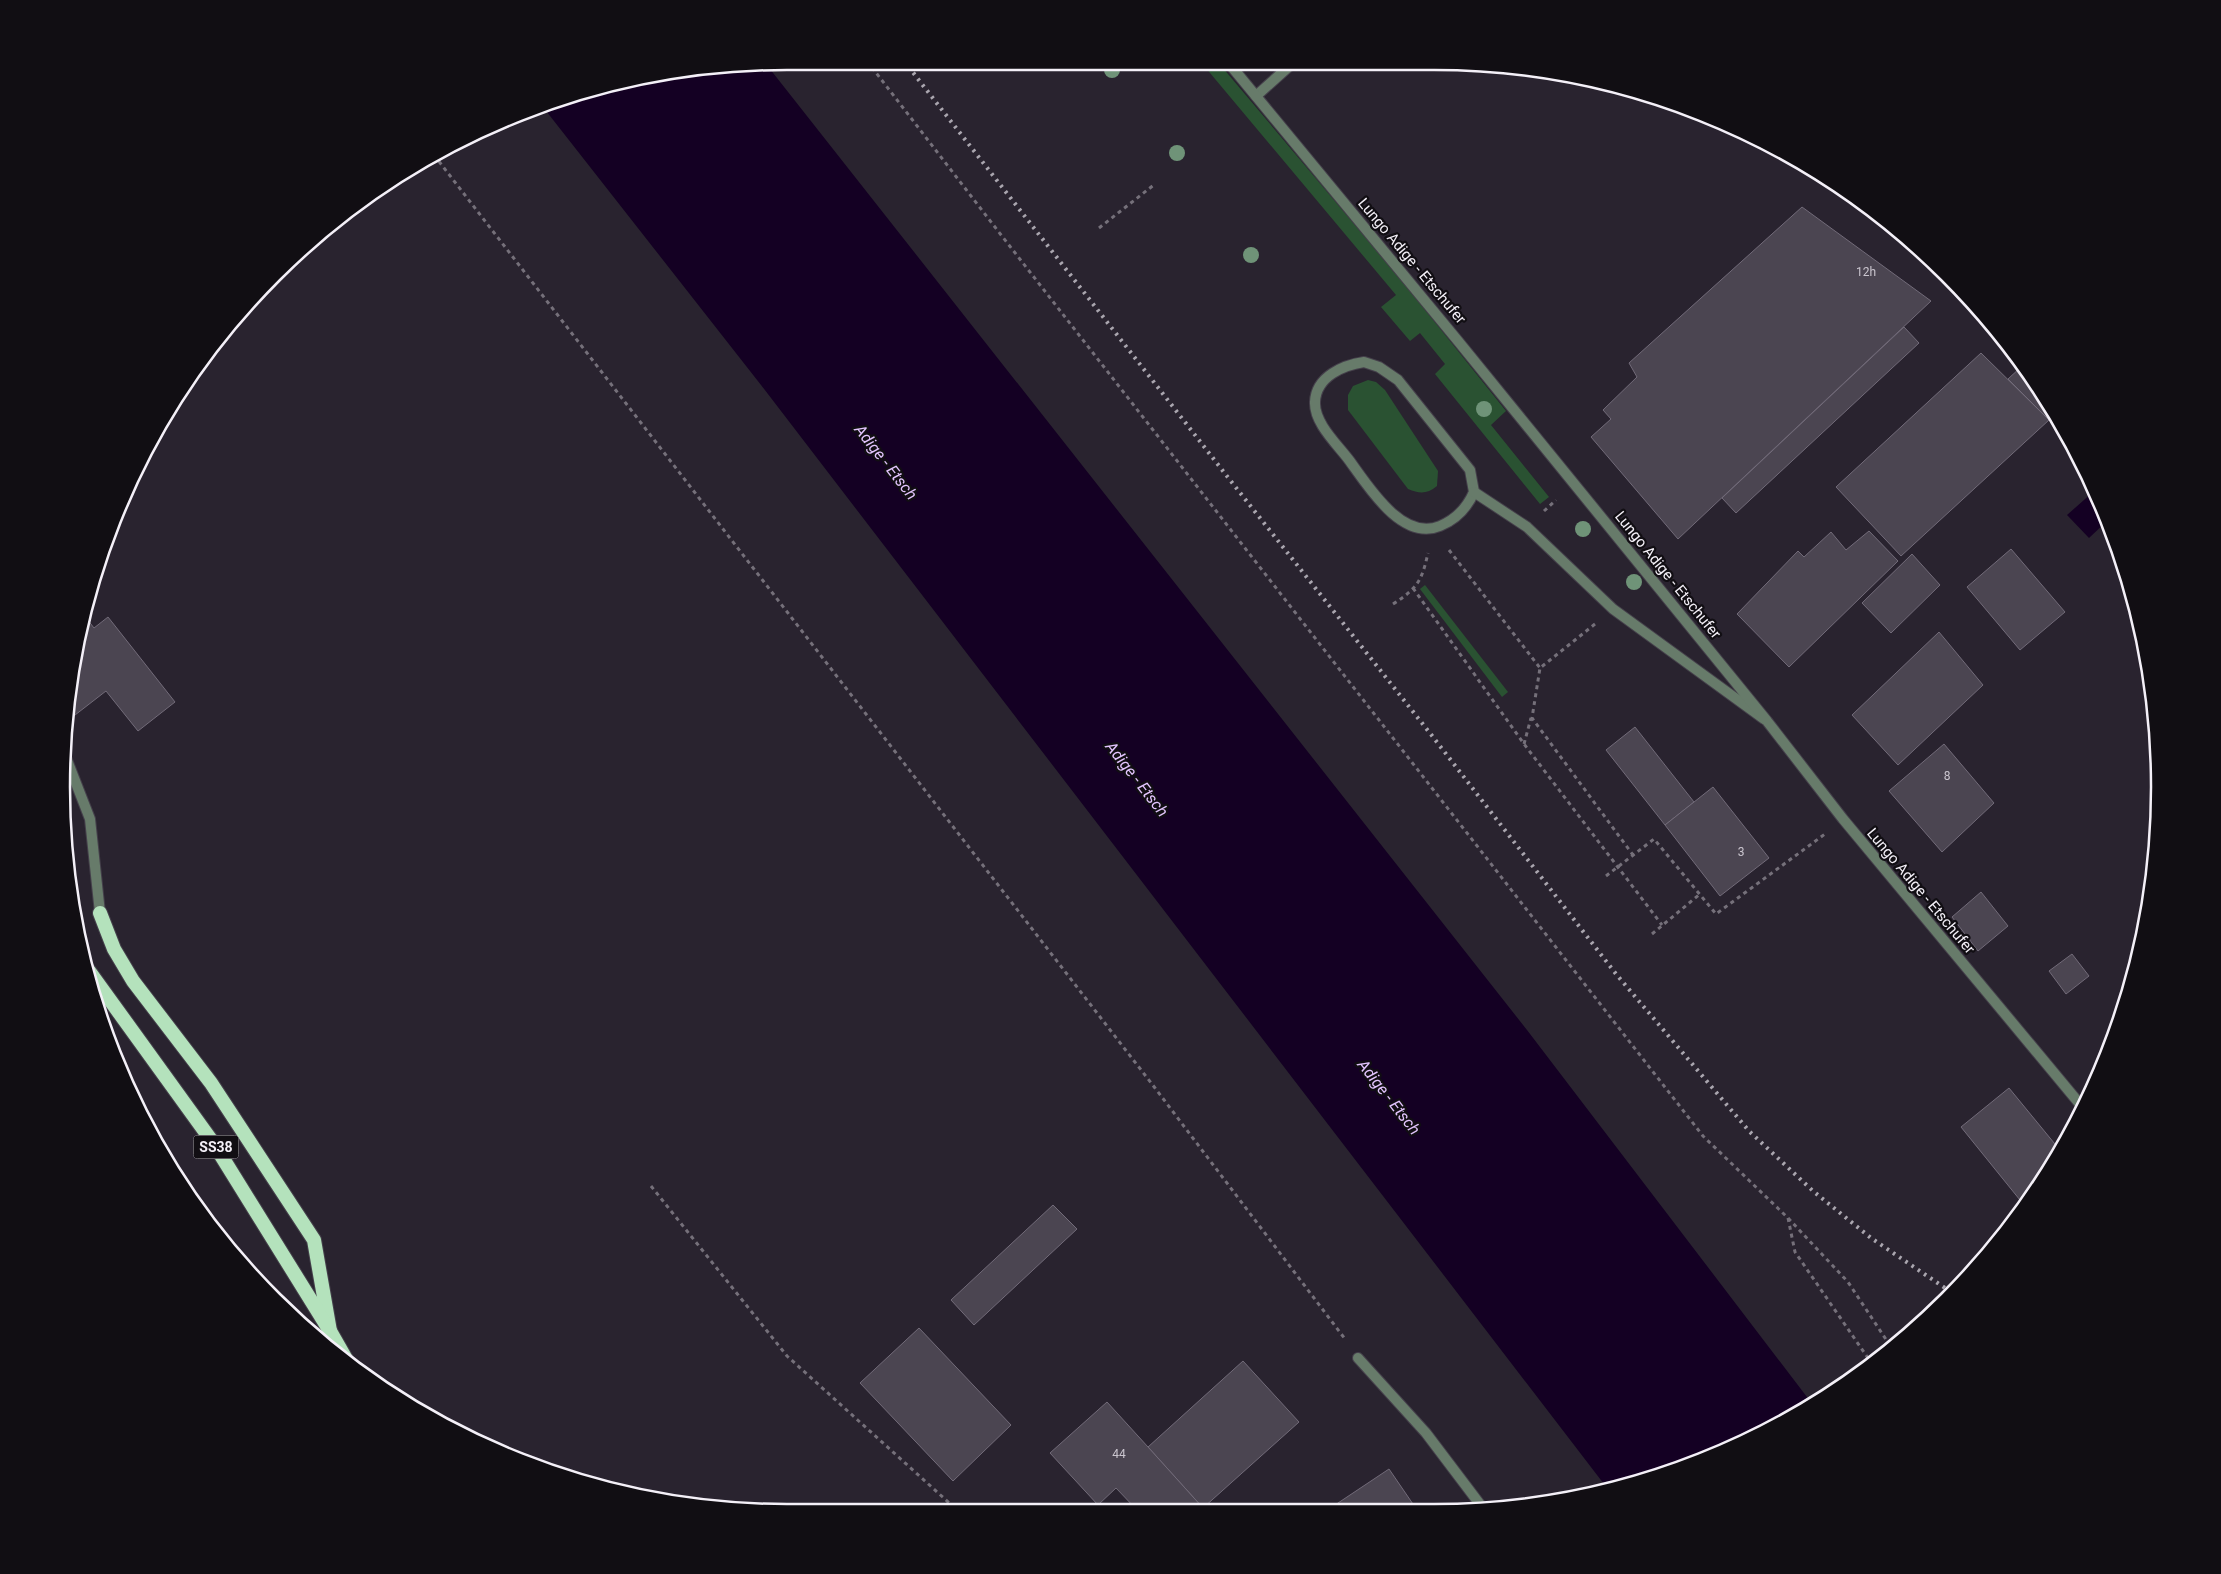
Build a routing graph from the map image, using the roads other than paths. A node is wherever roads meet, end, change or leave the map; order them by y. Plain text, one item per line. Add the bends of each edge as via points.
1 (1234, 70) edge
2 (1285, 70) edge
3 (1256, 96) junction
4 (1474, 492) junction
5 (1767, 722) junction
6 (71, 770) edge
7 (100, 913) joint
8 (96, 979) edge
9 (2078, 1102) edge
10 (330, 1331) junction
11 (338, 1346) edge
12 (1358, 1358) road end
13 (1478, 1502) edge

1 - 3 street, Lungo Adige - Etschufer
2 - 3 street
3 - 5 street, Lungo Adige - Etschufer
4 - 4 street via 1461,512 1448,523 1418,529 1404,523 1380,501 1319,419 1315,402 1320,386 1348,364 1364,362 1379,367 1398,380 1470,470
4 - 5 street via 1527,528 1613,609
5 - 9 street, Lungo Adige - Etschufer via 1843,819
6 - 7 street via 90,819
7 - 10 highway via 114,949 133,981 211,1083 314,1240
8 - 10 highway, SS38 via 214,1144
10 - 11 highway, SS38
12 - 13 street via 1426,1433

